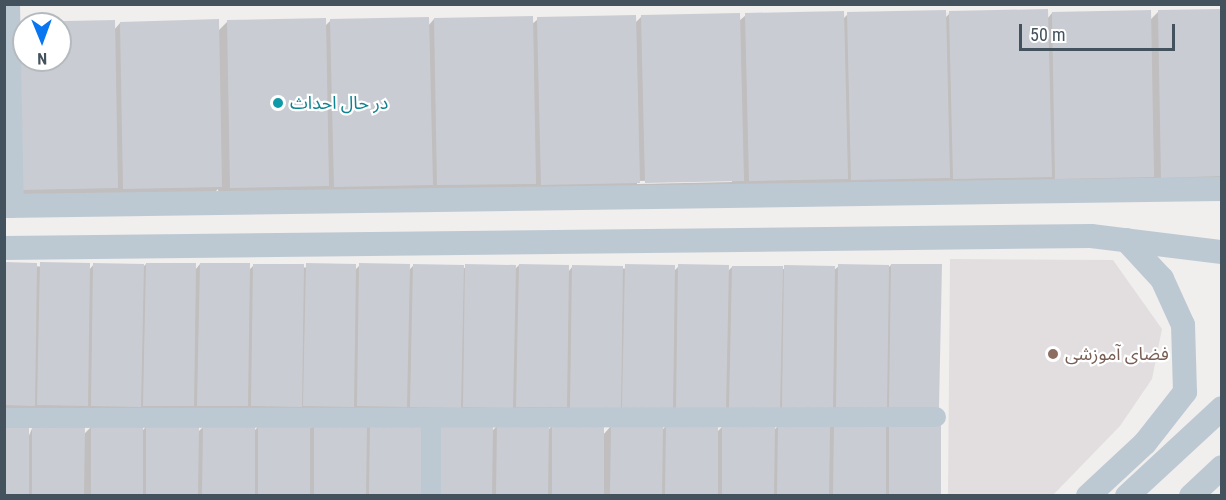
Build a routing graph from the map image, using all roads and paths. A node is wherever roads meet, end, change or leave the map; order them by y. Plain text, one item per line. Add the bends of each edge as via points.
1 (8, 4) edge
2 (1221, 189) edge
3 (8, 206) edge
4 (1126, 240) junction
5 (4, 248) edge
6 (1221, 252) edge
7 (1221, 408) edge
8 (936, 417) dead end
9 (4, 418) edge
10 (431, 420) junction
11 (1221, 467) edge
12 (431, 495) edge
13 (1088, 495) edge
14 (1127, 495) edge
15 (1191, 495) edge

1 - 3 street
2 - 3 street
4 - 5 street via 1090,236
4 - 6 street
4 - 13 street via 1162,279 1183,325 1185,392 1145,443
7 - 14 street
8 - 10 street
9 - 10 street
10 - 12 street
11 - 15 street

